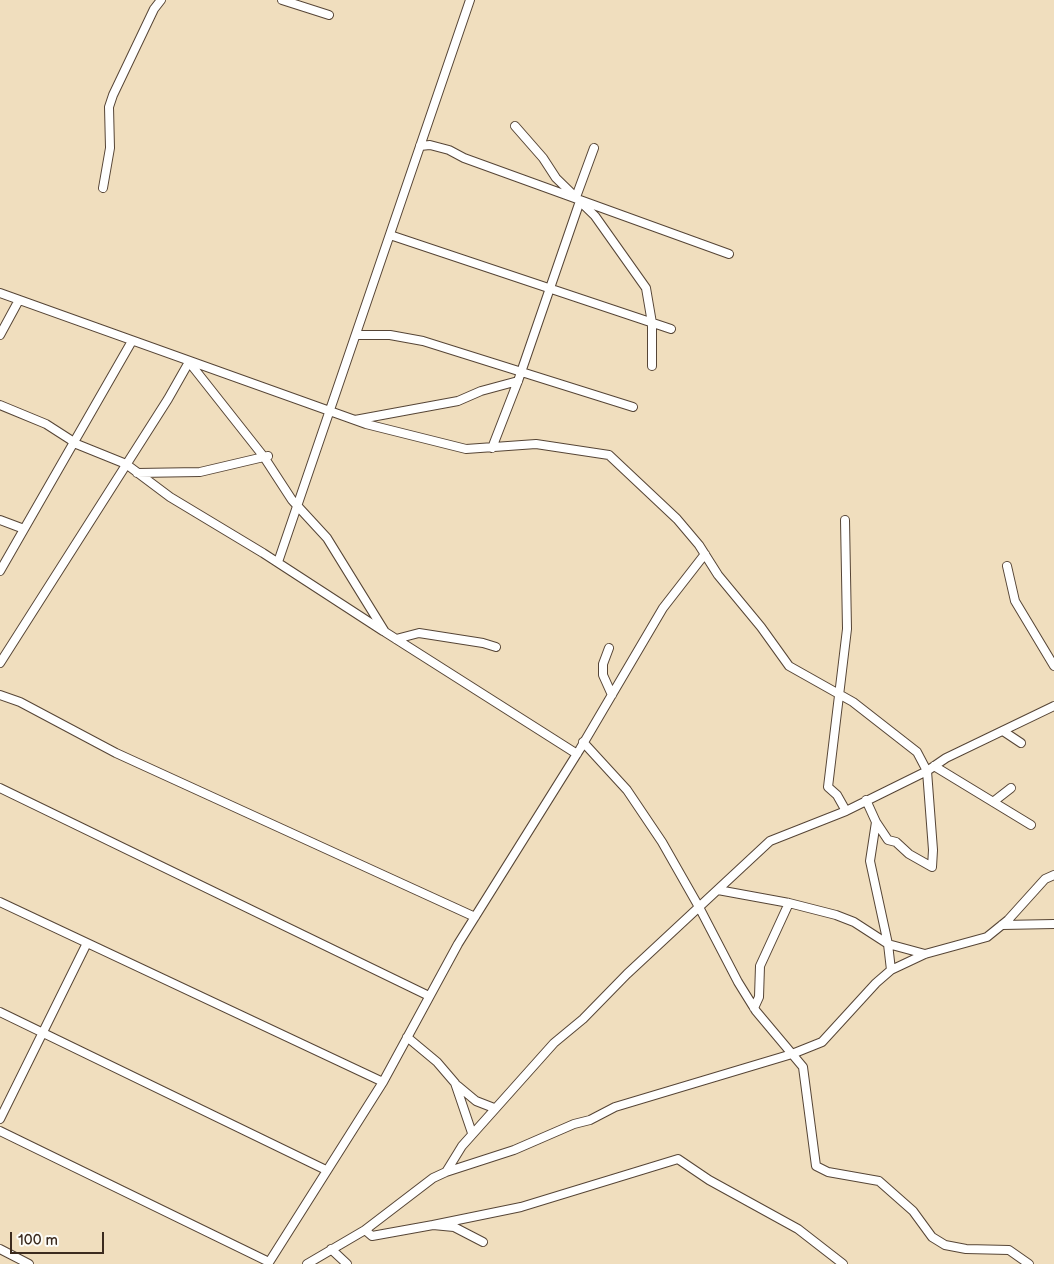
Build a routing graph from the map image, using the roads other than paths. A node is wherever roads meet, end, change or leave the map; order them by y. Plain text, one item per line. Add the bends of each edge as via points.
1 (161, 0) edge
2 (282, 0) edge
3 (470, 0) edge
4 (329, 15) dead end
5 (515, 126) dead end
6 (420, 146) junction
7 (594, 148) dead end
8 (103, 188) dead end
9 (578, 200) junction
10 (390, 235) junction
11 (729, 254) dead end
12 (549, 290) junction
13 (0, 293) edge
14 (18, 300) junction
15 (652, 323) junction
16 (671, 329) dead end
17 (0, 335) edge
18 (356, 335) junction
19 (132, 341) junction
20 (189, 362) junction
21 (652, 366) dead end
22 (521, 373) junction
23 (518, 381) junction
24 (0, 404) edge
25 (633, 407) dead end
26 (330, 411) junction
27 (355, 420) junction
28 (74, 442) junction
29 (492, 448) junction
30 (266, 457) junction
31 (126, 464) junction
32 (137, 474) junction
33 (296, 506) junction
34 (0, 520) edge
35 (845, 520) dead end
36 (24, 529) junction
37 (705, 554) junction
38 (278, 562) junction
39 (1007, 566) dead end
40 (0, 571) edge
41 (385, 632) junction
42 (396, 639) junction
43 (496, 647) dead end
44 (609, 648) dead end
45 (0, 663) edge
46 (1054, 666) edge
47 (840, 693) junction
48 (0, 695) edge
49 (612, 695) junction
50 (1054, 706) edge
51 (1002, 730) junction
52 (583, 742) junction
53 (1021, 743) dead end
54 (577, 754) junction
55 (931, 768) junction
56 (0, 788) edge
57 (1012, 788) dead end
58 (866, 800) junction
59 (993, 802) junction
60 (846, 811) junction
61 (876, 822) junction
62 (1031, 825) dead end
63 (1054, 875) edge
64 (718, 890) junction
65 (0, 902) edge
66 (789, 903) junction
67 (699, 907) junction
68 (475, 916) junction
69 (1054, 924) edge
70 (1002, 925) junction
71 (86, 943) junction
72 (888, 944) junction
73 (925, 954) junction
74 (891, 970) junction
75 (429, 996) junction
76 (754, 1008) junction
77 (0, 1012) edge
78 (44, 1033) junction
79 (407, 1037) junction
80 (792, 1054) junction
81 (383, 1082) junction
82 (455, 1083) junction
83 (494, 1108) junction
84 (0, 1119) edge
85 (0, 1132) edge
86 (472, 1133) junction
87 (326, 1170) junction
88 (446, 1172) junction
89 (433, 1225) junction
90 (365, 1230) junction
91 (483, 1242) dead end
92 (0, 1249) edge
93 (331, 1249) junction
94 (268, 1263) edge
95 (29, 1264) edge
96 (307, 1264) edge
97 (347, 1264) edge
98 (843, 1264) edge
99 (1029, 1264) edge

1 - 8 street via 112,95 109,107 110,148
2 - 4 street
3 - 6 street
5 - 9 street
6 - 9 street via 449,150
6 - 10 street
7 - 9 street
9 - 11 street
9 - 12 street
9 - 15 street via 595,216 646,288
10 - 12 street
10 - 18 street
12 - 15 street
12 - 22 street
13 - 14 street
14 - 17 street
14 - 19 street
15 - 16 street
15 - 21 street
18 - 22 street via 390,335 423,341
18 - 26 street
19 - 20 street
19 - 28 street
20 - 26 street
20 - 30 street
20 - 31 street
22 - 23 street
22 - 25 street
23 - 27 street via 458,401
23 - 29 street
24 - 28 street via 46,424
26 - 27 street
26 - 33 street
27 - 29 street via 466,449
28 - 31 street
28 - 36 street
29 - 37 street via 536,444 609,455 678,519
30 - 32 street via 200,472
30 - 33 street
31 - 32 street
31 - 45 street
32 - 38 street
33 - 38 street
33 - 41 street via 327,538
34 - 36 street
35 - 47 street via 848,629
36 - 40 street
37 - 47 street via 789,666
37 - 49 street via 663,608
38 - 41 street
39 - 46 street via 1015,601
41 - 42 street
42 - 43 street via 419,633
42 - 54 street
44 - 49 street via 603,675
47 - 55 street via 911,747
47 - 60 street via 828,787
48 - 68 street via 20,702 116,753
49 - 52 street
50 - 51 street
51 - 53 street
51 - 55 street
52 - 54 street
52 - 67 street via 627,790 662,842
54 - 68 street
55 - 58 street
55 - 59 street
55 - 61 street via 932,867 888,840
56 - 75 street
57 - 59 street
58 - 60 street
58 - 61 street
59 - 62 street
60 - 64 street via 770,841
61 - 72 street via 870,861
63 - 70 street via 1045,879
64 - 66 street
64 - 67 street
65 - 71 street
66 - 72 street via 854,922
66 - 76 street via 760,966 759,997
67 - 76 street
67 - 83 street via 605,999 554,1043
68 - 75 street
69 - 70 street
70 - 73 street via 987,937
71 - 78 street
71 - 81 street
72 - 73 street
72 - 74 street
73 - 74 street
74 - 80 street via 822,1042
75 - 79 street
76 - 80 street
77 - 78 street
78 - 84 street
78 - 87 street
79 - 81 street
79 - 82 street via 437,1062
80 - 88 street via 643,1098 514,1150
80 - 99 street via 802,1067 806,1081 816,1166 828,1172 879,1181 944,1245 1009,1250
81 - 87 street
82 - 83 street via 464,1093
82 - 86 street
83 - 86 street
85 - 94 street
86 - 88 street
87 - 94 street
88 - 90 street via 433,1178
89 - 90 street via 372,1236
89 - 91 street via 454,1227
89 - 98 street via 521,1207 678,1159 709,1180 798,1229
90 - 93 street
92 - 95 street
93 - 96 street
93 - 97 street

